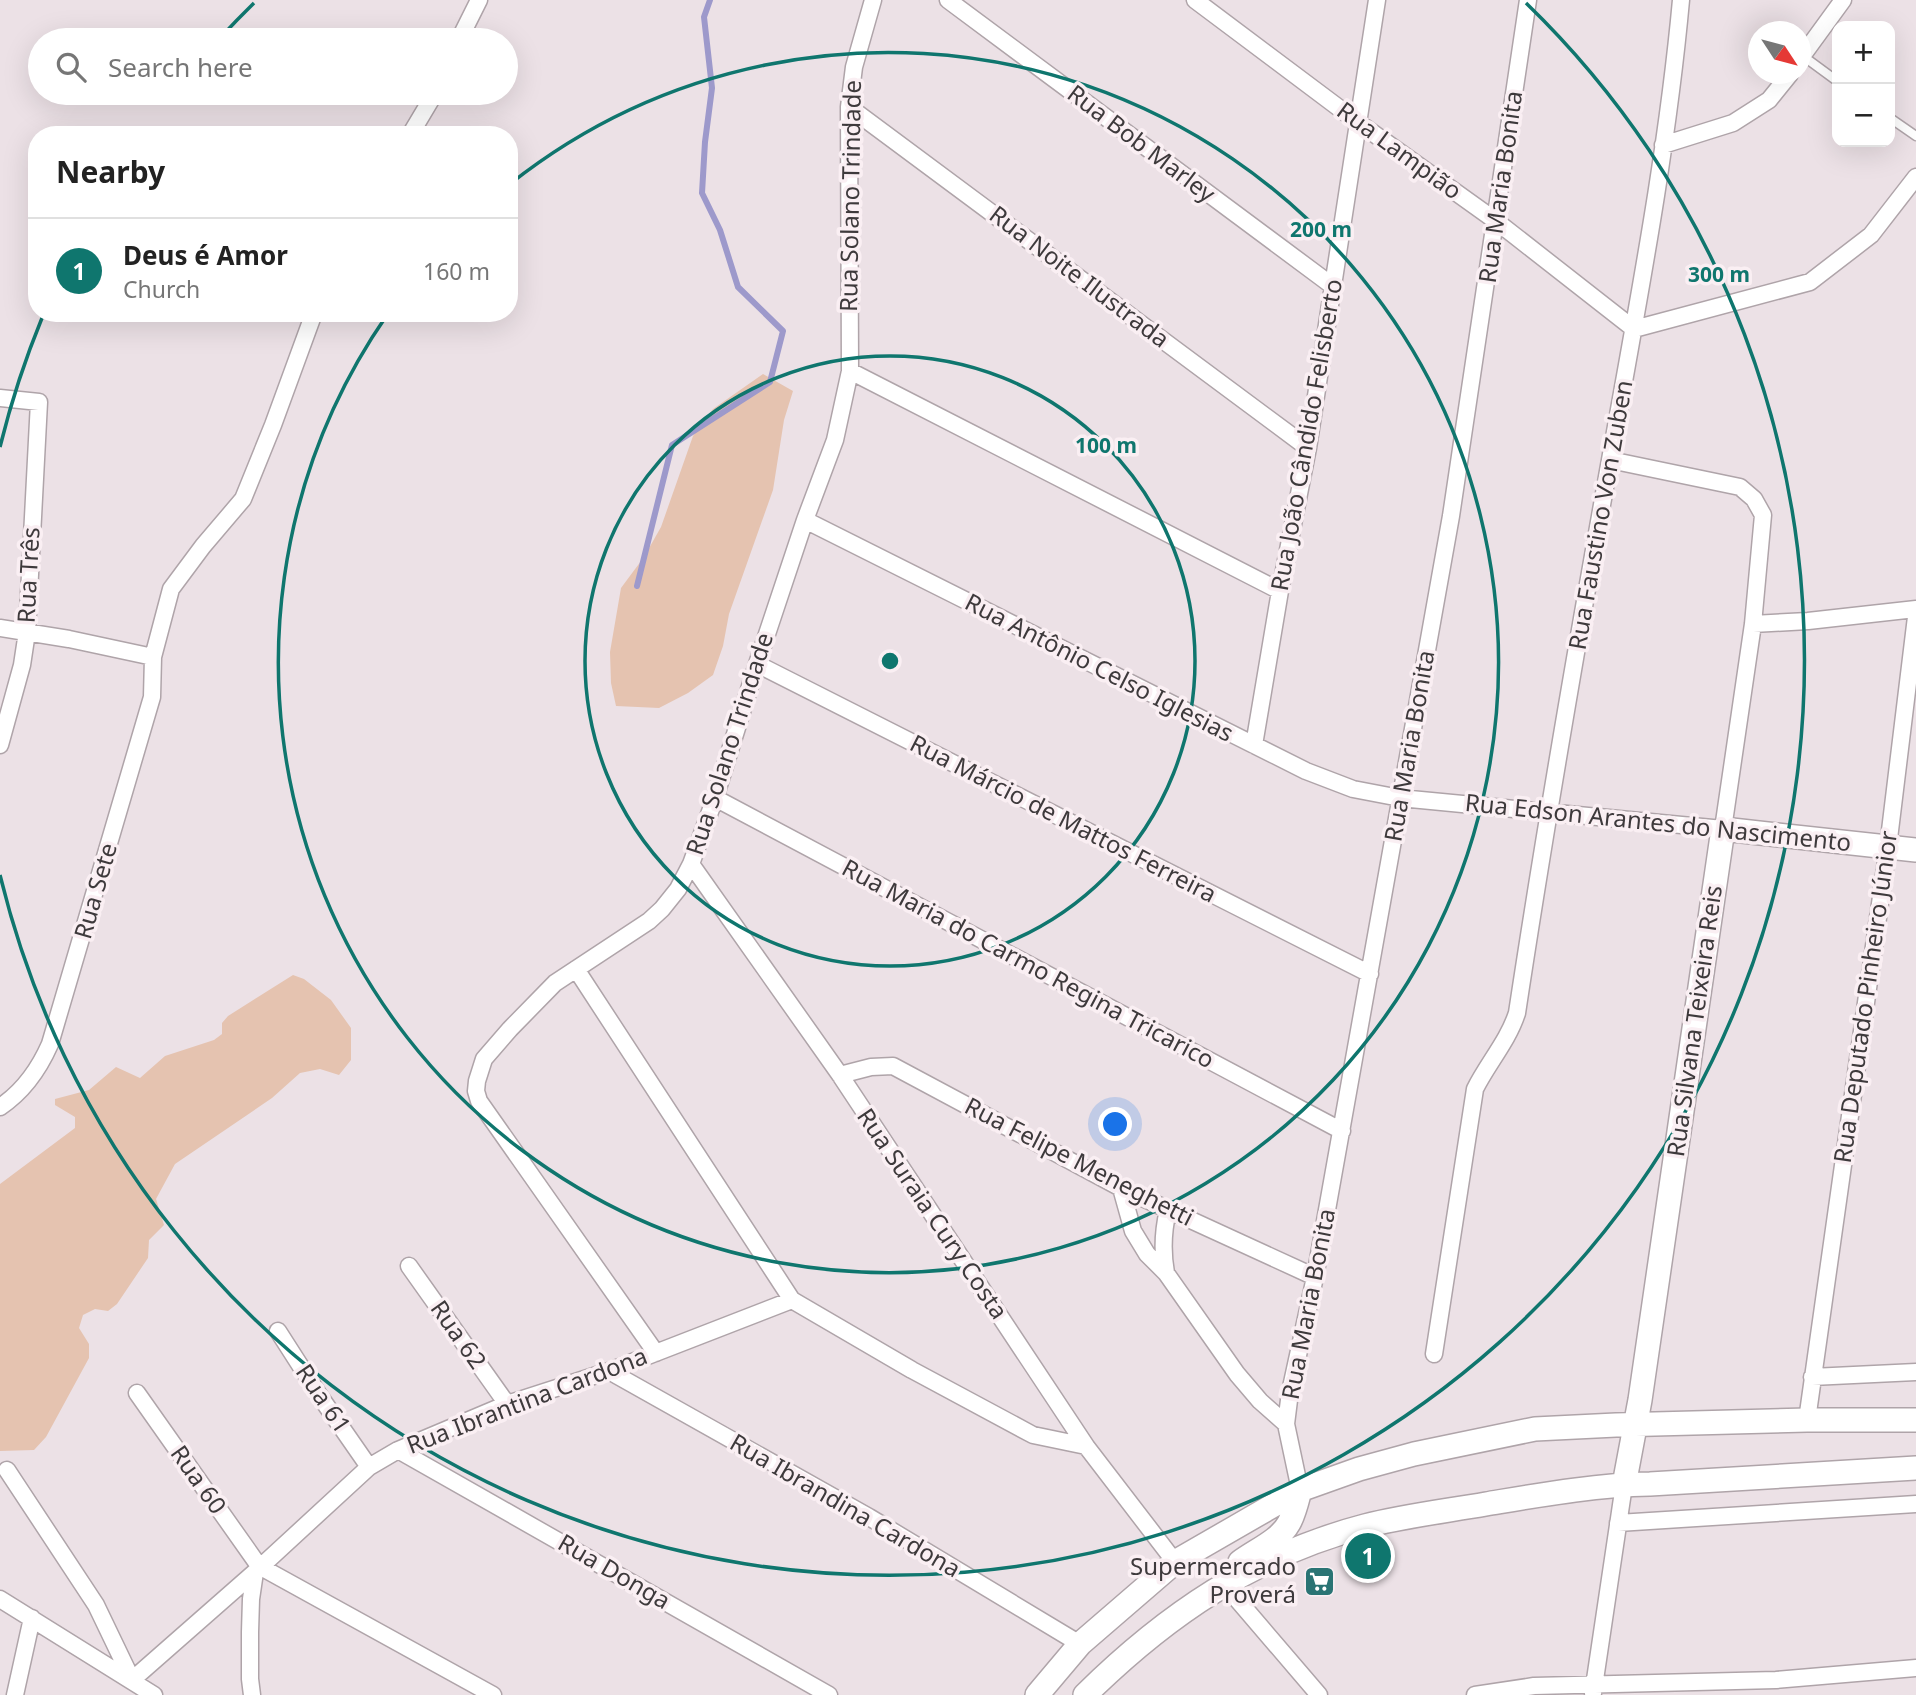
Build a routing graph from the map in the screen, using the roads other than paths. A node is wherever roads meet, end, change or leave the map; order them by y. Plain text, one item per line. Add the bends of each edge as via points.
1 (479, 0) edge
2 (873, 0) edge
3 (948, 0) edge
4 (1195, 0) edge
5 (1377, 0) edge
6 (1528, 0) edge
7 (1681, 0) edge
8 (1843, 0) edge
9 (465, 28) edge
10 (1811, 45) edge
11 (1811, 64) edge
12 (1832, 77) edge
13 (1782, 84) edge
14 (428, 105) edge
15 (849, 107) junction
16 (1895, 121) edge
17 (1359, 123) junction
18 (415, 126) edge
19 (1916, 136) edge
20 (1663, 145) junction
21 (1916, 177) edge
22 (1496, 221) junction
23 (1334, 287) junction
24 (311, 322) edge
25 (1634, 329) junction
26 (850, 371) junction
27 (0, 398) edge
28 (1308, 448) junction
29 (1610, 460) junction
30 (805, 520) junction
31 (1280, 591) junction
32 (1916, 609) edge
33 (1916, 617) edge
34 (1753, 624) junction
35 (0, 628) edge
36 (27, 632) junction
37 (153, 657) junction
38 (757, 664) junction
39 (1254, 745) junction
40 (0, 746) edge
41 (715, 798) junction
42 (1400, 798) junction
43 (1548, 811) junction
44 (1723, 829) junction
45 (1888, 847) junction
46 (1916, 850) edge
47 (691, 863) junction
48 (576, 969) junction
49 (1370, 974) junction
50 (841, 1075) junction
51 (0, 1107) edge
52 (1342, 1131) junction
53 (1121, 1188) junction
54 (1168, 1210) junction
55 (409, 1266) dead end
56 (1166, 1273) junction
57 (1315, 1277) junction
58 (792, 1300) junction
59 (278, 1331) dead end
60 (656, 1353) junction
61 (1434, 1354) dead end
62 (608, 1371) junction
63 (1916, 1372) edge
64 (1812, 1377) junction
65 (137, 1393) dead end
66 (507, 1404) junction
67 (1807, 1420) junction
68 (1916, 1420) edge
69 (1286, 1424) junction
70 (1636, 1425) junction
71 (1086, 1446) junction
72 (398, 1450) junction
73 (369, 1467) junction
74 (1916, 1468) edge
75 (7, 1470) dead end
76 (1624, 1485) junction
77 (1300, 1490) junction
78 (1916, 1504) edge
79 (1618, 1523) junction
80 (1175, 1562) junction
81 (257, 1569) junction
82 (1224, 1584) junction
83 (0, 1599) edge
84 (32, 1619) junction
85 (1080, 1644) junction
86 (1916, 1668) edge
87 (132, 1680) junction
88 (1775, 1688) edge
89 (1594, 1690) edge
90 (827, 1694) edge
91 (15, 1695) edge
92 (154, 1695) edge
93 (253, 1695) edge
94 (493, 1695) edge
95 (1037, 1695) edge
96 (1086, 1695) edge
97 (1319, 1695) edge
98 (1475, 1695) edge

1 - 9 street
2 - 15 street, Rua Solano Trindade via 854,67
3 - 23 street, Rua Bob Marley
4 - 17 street, Rua Lampião
5 - 17 street, Rua João Cândido Felisberto
6 - 22 street, Rua Maria Bonita
7 - 20 street, Rua Faustino Von Zuben
8 - 10 street
11 - 12 lane
13 - 20 street via 1769,100 1733,123
14 - 18 street
15 - 26 street, Rua Solano Trindade
15 - 28 street, Rua Noite Ilustrada
16 - 19 lane
17 - 22 street, Rua Lampião
17 - 23 street, Rua João Cândido Felisberto
20 - 25 street, Rua Faustino Von Zuben
21 - 25 street via 1871,235 1810,282
22 - 25 street, Rua Lampião
22 - 42 street, Rua Maria Bonita via 1451,516
23 - 28 street, Rua João Cândido Felisberto
24 - 37 street, Rua Sete via 243,499 171,589
25 - 29 street, Rua Faustino Von Zuben
26 - 30 street, Rua Solano Trindade via 835,440
26 - 31 street
27 - 36 street, Rua Três via 39,402
28 - 31 street, Rua João Cândido Felisberto
29 - 34 street, Rua Silvana Teixeira Reis via 1740,487 1754,499 1763,515
29 - 43 street, Rua Faustino Von Zuben
30 - 38 street, Rua Solano Trindade
30 - 39 street, Rua Antônio Celso Iglesias
31 - 39 street, Rua João Cândido Felisberto
32 - 34 street
33 - 45 street, Rua Deputado Pinheiro Júnior
34 - 44 street, Rua Silvana Teixeira Reis
35 - 36 street
36 - 37 street
36 - 40 street, Rua Três
37 - 51 street, Rua Sete via 152,697 50,1044 34,1074
38 - 41 street, Rua Solano Trindade
38 - 49 street, Rua Márcio de Mattos Ferreira
39 - 42 street, Rua Antônio Celso Iglesias via 1353,789
41 - 47 street, Rua Solano Trindade
41 - 52 street, Rua Maria do Carmo Regina Tricarico
42 - 43 street, Rua Edson Arantes do Nascimento
42 - 49 street, Rua Maria Bonita
43 - 44 street, Rua Edson Arantes do Nascimento
43 - 61 street, Rua Faustino Von Zuben via 1517,1013 1475,1089
44 - 45 main road, Rua Edson Arantes do Nascimento
44 - 70 main road, Rua Silvana Teixeira Reis
45 - 46 main road, Rua Edson Arantes do Nascimento
45 - 64 street, Rua Deputado Pinheiro Júnior
47 - 48 street, Rua Solano Trindade via 678,889 656,915
47 - 50 street, Rua Suraia Cury Costa
48 - 58 street
48 - 60 street, Rua Solano Trindade via 555,983 488,1054 480,1069 479,1101
49 - 52 street, Rua Maria Bonita
50 - 53 street, Rua Felipe Meneghetti via 893,1066
50 - 71 street, Rua Suraia Cury Costa
52 - 57 street, Rua Maria Bonita
53 - 54 street, Rua Felipe Meneghetti
53 - 56 street via 1133,1231
54 - 56 street via 1163,1256
54 - 57 street, Rua Felipe Meneghetti
55 - 66 street, Rua 62
56 - 69 street via 1237,1374
57 - 69 street, Rua Maria Bonita
58 - 60 street, Rua Ibrantina Cardona
58 - 71 street via 1033,1435
59 - 73 street, Rua 61
60 - 62 street, Rua Ibrantina Cardona
62 - 66 street, Rua Ibrantina Cardona
62 - 85 street, Rua Ibrandina Cardona via 869,1517
63 - 64 street
64 - 67 street, Rua Deputado Pinheiro Júnior
65 - 81 street, Rua 60
66 - 72 street, Rua Ibrantina Cardona
67 - 68 main road
67 - 70 main road
69 - 77 street, Rua Maria Bonita
70 - 76 main road, Rua Silvana Teixeira Reis
70 - 77 main road via 1535,1429 1414,1454
71 - 80 street, Rua Suraia Cury Costa
72 - 73 street, Rua Ibrantina Cardona
72 - 90 street, Rua Donga
73 - 81 street, Rua Ibrantina Cardona
74 - 76 main road
75 - 87 street via 96,1605
76 - 79 street, Rua Silvana Teixeira Reis
76 - 82 main road via 1548,1493 1365,1526 1275,1558
77 - 80 main road
77 - 82 main road via 1284,1530 1238,1564
78 - 79 street
79 - 89 street, Rua Silvana Teixeira Reis
80 - 85 main road
81 - 87 street, Rua Ibrantina Cardona
81 - 93 street via 250,1621
81 - 94 street
82 - 96 main road via 1146,1639
82 - 97 street
83 - 84 street
84 - 87 street
84 - 91 street
85 - 95 main road
86 - 88 street
87 - 92 street
88 - 89 street
89 - 98 street via 1534,1686

